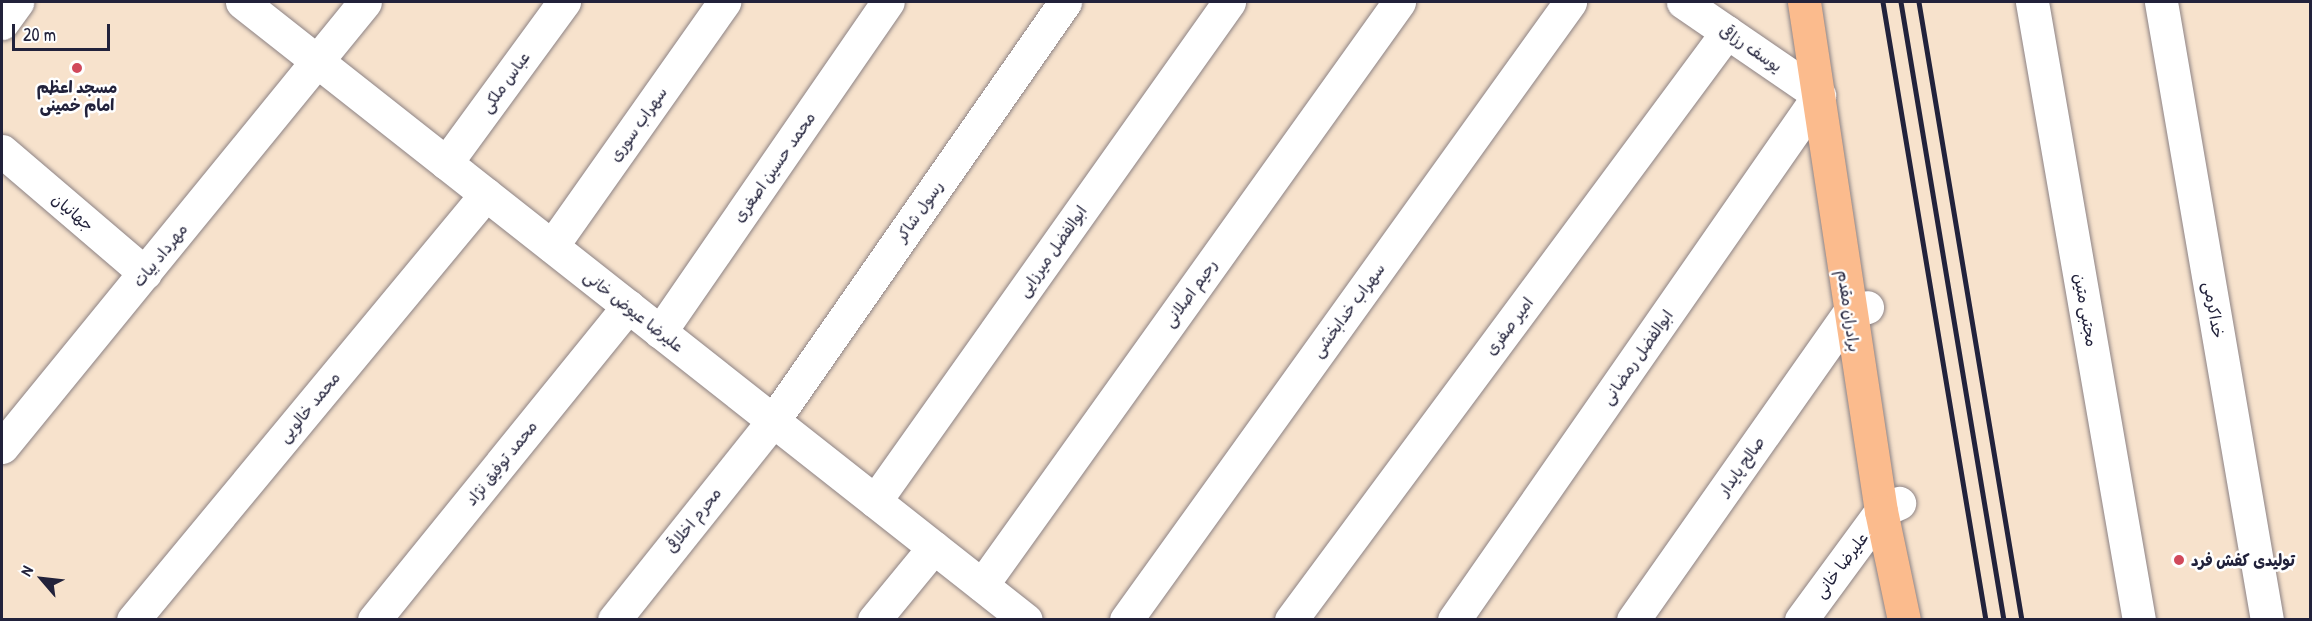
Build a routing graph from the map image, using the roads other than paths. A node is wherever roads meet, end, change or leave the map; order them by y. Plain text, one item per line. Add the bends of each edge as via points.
1 (17, 2) edge
2 (242, 2) edge
3 (365, 2) edge
4 (564, 2) edge
5 (724, 2) edge
6 (888, 2) edge
7 (1065, 2) edge
8 (1229, 2) edge
9 (1399, 2) edge
10 (1570, 2) edge
11 (1683, 2) edge
12 (1804, 2) edge
13 (1819, 2) edge
14 (2032, 2) edge
15 (2161, 2) edge
16 (2, 23) edge
17 (1727, 32) junction
18 (318, 61) junction
19 (1827, 95) junction
20 (2, 151) edge
21 (446, 163) junction
22 (486, 195) junction
23 (552, 246) junction
24 (145, 273) junction
25 (628, 306) junction
26 (1858, 310) junction
27 (660, 332) junction
28 (773, 421) junction
29 (2, 447) edge
30 (875, 501) junction
31 (1890, 507) junction
32 (934, 547) junction
33 (982, 585) junction
34 (133, 620) edge
35 (374, 620) edge
36 (614, 620) edge
37 (874, 620) edge
38 (1026, 620) edge
39 (1126, 620) edge
40 (1291, 620) edge
41 (1454, 620) edge
42 (1633, 620) edge
43 (1801, 620) edge
44 (1904, 620) edge
45 (1921, 620) edge
46 (2139, 620) edge
47 (2267, 620) edge

1 - 16 street
2 - 18 street, علیرضا عیوض خانی
3 - 18 street, مهرداد بیات
4 - 21 street, عباس ملکی
5 - 23 street, سهراب سوری
6 - 27 street, محمد حسین اصغری
7 - 28 street, رسول شاکر
8 - 30 street, ابوالفضل میرزایی
9 - 33 street, رحیم اصلانی
10 - 39 street, سهراب خدابخشی
11 - 17 street, یوسف رزاقی
12 - 19 main road, برادران مقدم
13 - 19 main road, برادران مقدم
14 - 46 street, مجتبی متین
15 - 47 street, خداکرمی
17 - 19 street, یوسف رزاقی
17 - 40 street, امیر صفری
18 - 21 street, علیرضا عیوض خانی
18 - 24 street, مهرداد بیات
19 - 26 main road, برادران مقدم
19 - 41 street, ابوالفضل رمضانی
20 - 24 street, جهانیان
21 - 22 street, علیرضا عیوض خانی
22 - 23 street, علیرضا عیوض خانی
22 - 34 street, محمد خالویی
23 - 25 street, علیرضا عیوض خانی
24 - 29 street, مهرداد بیات
25 - 27 street, علیرضا عیوض خانی
25 - 35 street, محمد توفیق ‌نژاد
26 - 31 main road, برادران مقدم
26 - 42 street, صالح پایدار
27 - 28 street, علیرضا عیوض خانی
28 - 30 street, علیرضا عیوض خانی
28 - 36 street, محرم اخلاقی
30 - 32 street, علیرضا عیوض خانی
31 - 43 street, علیرضا خانی
31 - 44 main road, برادران مقدم
31 - 45 main road, برادران مقدم
32 - 33 street, علیرضا عیوض خانی
32 - 37 street
33 - 38 street, علیرضا عیوض خانی

